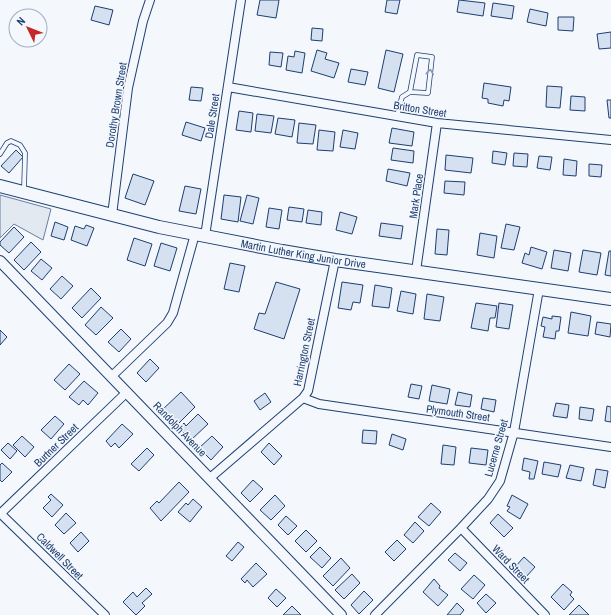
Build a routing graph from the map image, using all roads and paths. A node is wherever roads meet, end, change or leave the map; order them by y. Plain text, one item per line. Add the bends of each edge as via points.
1 (150, 0) edge
2 (241, 0) edge
3 (228, 87) junction
4 (410, 92) junction
5 (397, 116) junction
6 (437, 123) junction
7 (611, 140) edge
8 (0, 154) edge
9 (0, 186) edge
10 (24, 192) junction
11 (112, 215) junction
12 (200, 235) junction
13 (335, 260) junction
14 (0, 261) edge
15 (416, 272) junction
16 (539, 289) junction
17 (611, 299) edge
18 (112, 376) junction
19 (127, 392) junction
20 (303, 398) junction
21 (514, 432) junction
22 (611, 447) edge
23 (210, 478) junction
24 (0, 513) edge
25 (461, 528) junction
26 (105, 615) edge
27 (341, 615) edge
28 (375, 615) edge
29 (545, 615) edge

1 - 11 street, Dorothy Brown Street via 128,88
2 - 3 street, Dale Street
3 - 5 street, Britton Street
3 - 12 street, Dale Street
4 -> 4 lane via 428,93 432,57 417,55
4 - 5 lane via 402,97
5 - 6 street, Britton Street
6 - 7 street, Britton Street
6 - 15 street, Mark Place
8 - 10 lane via 11,141 20,145 26,153
9 - 10 main road, Martin Luther King Junior Drive
10 - 11 main road, Martin Luther King Junior Drive
11 - 12 main road, Martin Luther King Junior Drive
12 - 13 main road, Martin Luther King Junior Drive
12 - 18 street, Dale Street via 173,313 167,323
13 - 15 main road, Martin Luther King Junior Drive
13 - 20 street, Harrington Street via 310,384
14 - 18 street, Randolph Avenue
15 - 16 main road, Martin Luther King Junior Drive
16 - 17 main road, Martin Luther King Junior Drive
16 - 21 street, Lucerne Street
18 - 19 street, Randolph Avenue
19 - 23 street, Randolph Avenue
19 - 24 street, Burtner Street
20 - 21 street, Plymouth Street via 319,404
20 - 23 street, Harrington Street
21 - 22 street, Plymouth Street
21 - 25 street, Lucerne Street via 500,481 488,499
23 - 27 street, Randolph Avenue
24 - 26 street, Caldwell Street
25 - 28 street, Lucerne Street
25 - 29 street, Ward Street

